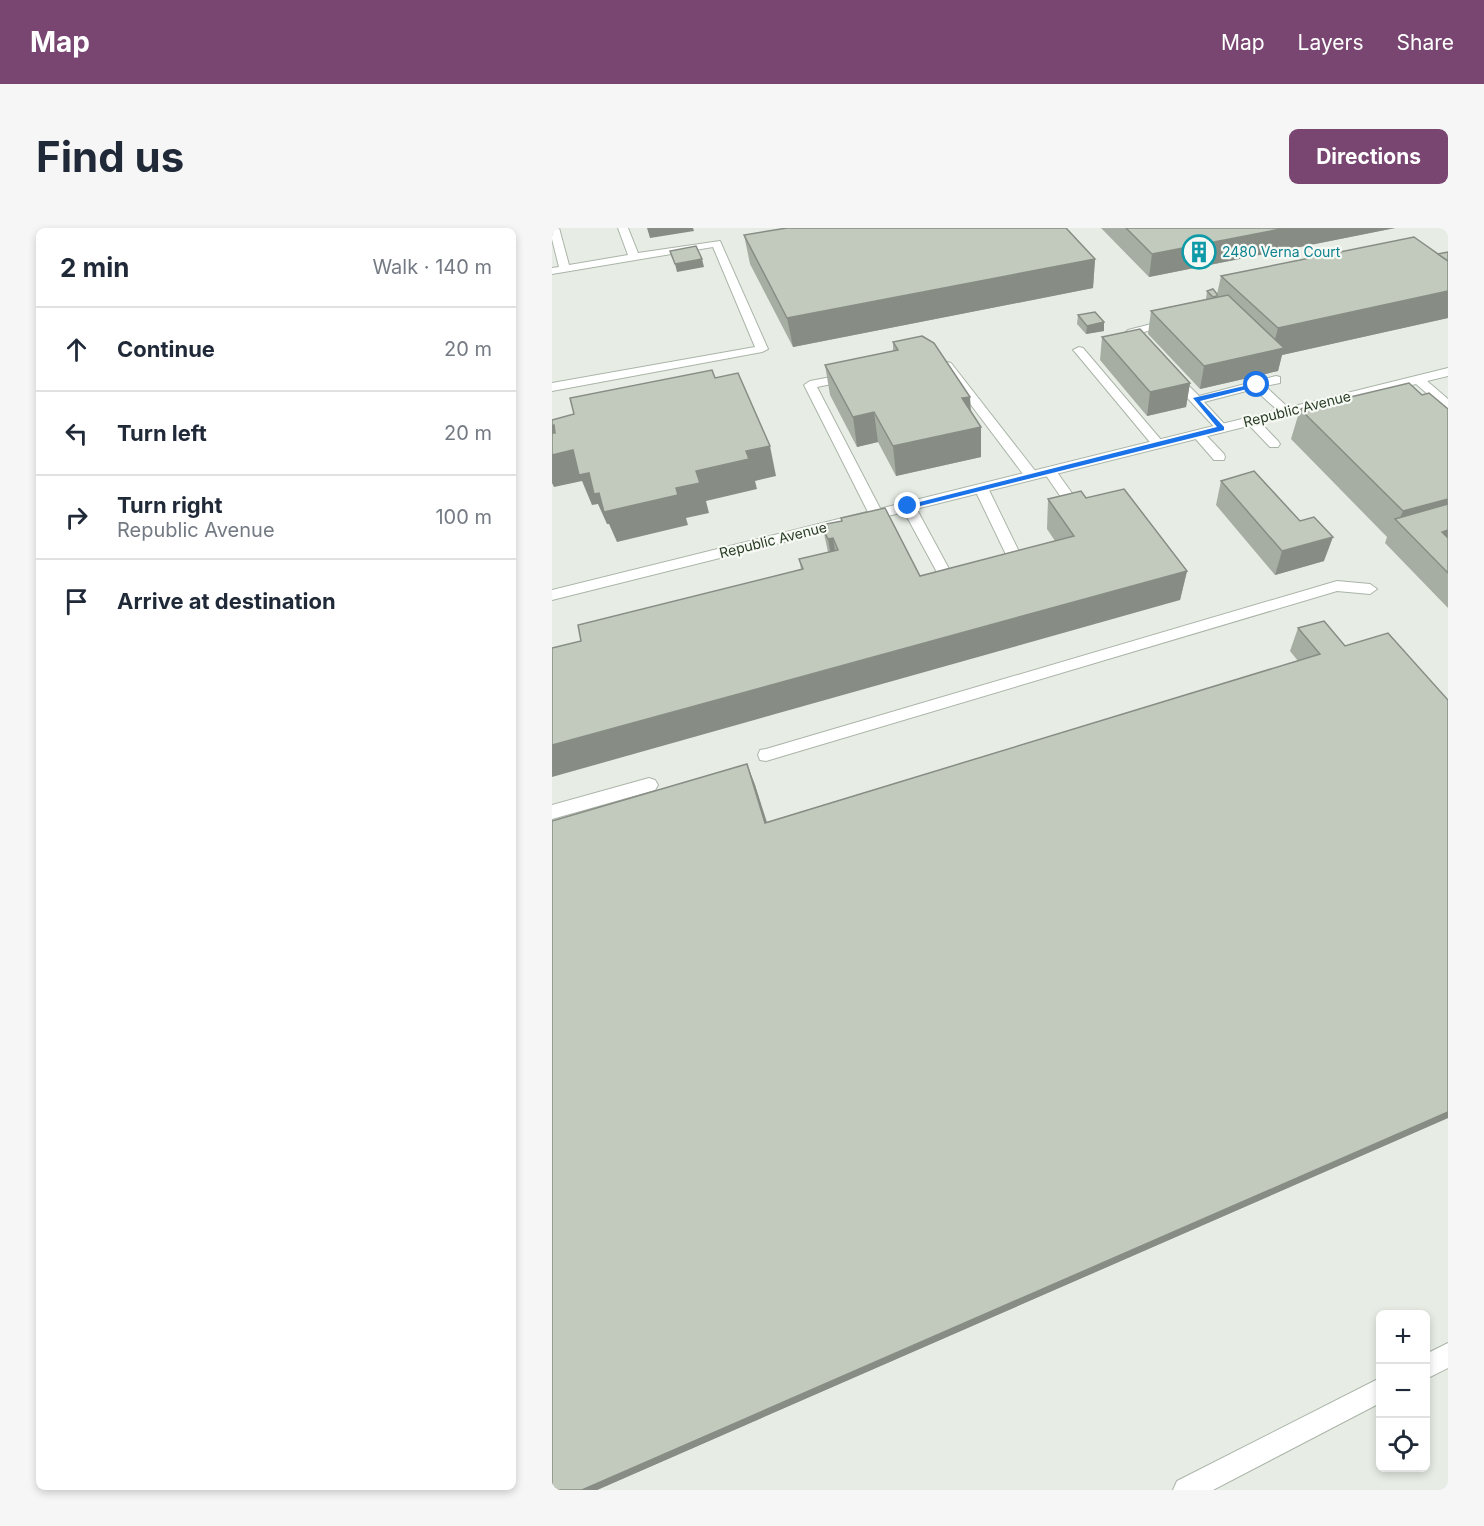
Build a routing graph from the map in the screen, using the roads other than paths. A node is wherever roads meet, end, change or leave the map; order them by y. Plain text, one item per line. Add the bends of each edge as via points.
1 (554, 228) edge
2 (623, 228) edge
3 (634, 257) junction
4 (565, 269) junction
5 (552, 271) edge
6 (1180, 320) edge
7 (1079, 350) dead end
8 (1149, 350) edge
9 (931, 360) edge
10 (1164, 367) edge
11 (1448, 372) edge
12 (865, 374) edge
13 (1418, 379) junction
14 (1276, 380) dead end
15 (1257, 385) junction
16 (552, 387) edge
17 (1196, 400) junction
18 (1448, 405) edge
19 (1287, 412) junction
20 (1252, 421) junction
21 (1222, 428) junction
22 (1198, 434) junction
23 (1158, 444) junction
24 (1274, 444) dead end
25 (1219, 457) dead end
26 (1049, 471) junction
27 (1031, 475) junction
28 (981, 488) junction
29 (908, 506) junction
30 (876, 514) junction
31 (1082, 518) edge
32 (996, 573) edge
33 (973, 579) edge
34 (1370, 589) dead end
35 (552, 595) edge
36 (766, 755) dead end
37 (649, 785) dead end
38 (552, 812) edge
39 (1448, 1355) edge
40 (1430, 1364) edge
41 (1376, 1392) edge
42 (1186, 1490) edge

1 - 4 street
2 - 3 street
3 - 4 street
3 - 16 street via 714,239 762,349
4 - 5 street
6 - 8 street via 1132,332
7 - 23 street
9 - 27 street via 942,358
10 - 17 street
11 - 13 street, Republic Avenue
12 - 30 street via 810,386
13 - 18 street
13 - 19 street, Republic Avenue
14 - 15 street
15 - 17 street
15 - 19 street
17 - 21 street
19 - 20 street, Republic Avenue
20 - 21 street, Republic Avenue
20 - 24 street
21 - 22 street, Republic Avenue
22 - 23 street, Republic Avenue
22 - 25 street
23 - 26 street, Republic Avenue
26 - 27 street, Republic Avenue
26 - 31 street
27 - 28 street, Republic Avenue
28 - 29 street, Republic Avenue
28 - 32 street via 1020,568
29 - 30 street, Republic Avenue
29 - 33 street via 950,584
30 - 35 street, Republic Avenue
34 - 36 street via 1337,586
37 - 38 street
39 - 40 street
41 - 42 street

